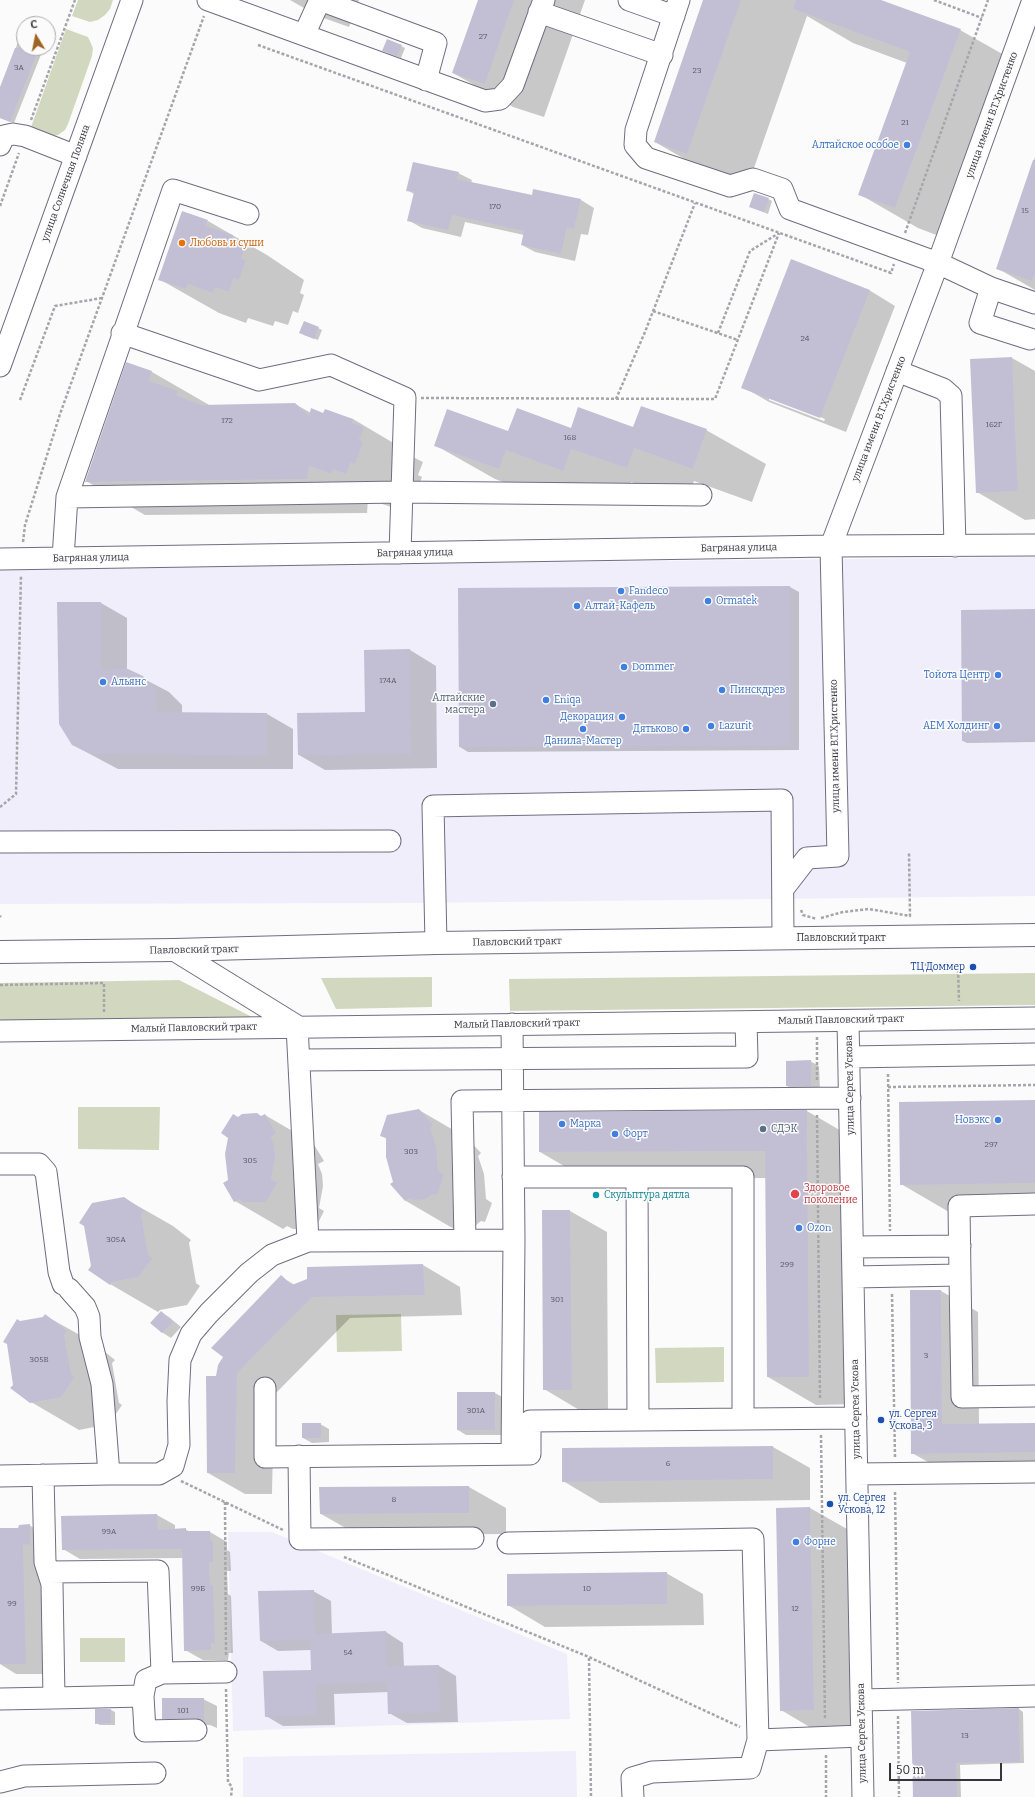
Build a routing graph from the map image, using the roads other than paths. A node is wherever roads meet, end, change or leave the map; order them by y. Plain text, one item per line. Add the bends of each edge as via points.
1 (132, 0) edge
2 (209, 0) edge
3 (320, 0) edge
4 (629, 0) edge
5 (1033, 0) edge
6 (234, 4) edge
7 (542, 6) edge
8 (677, 8) edge
9 (304, 35) junction
10 (662, 55) junction
11 (426, 80) junction
12 (0, 145) edge
13 (76, 156) junction
14 (248, 214) dead end
15 (938, 264) junction
16 (991, 288) junction
17 (1035, 303) edge
18 (122, 333) junction
19 (1030, 339) dead end
20 (0, 366) edge
21 (897, 371) junction
22 (400, 492) junction
23 (701, 495) dead end
24 (67, 497) junction
25 (1035, 545) edge
26 (831, 546) junction
27 (955, 546) junction
28 (400, 553) junction
29 (63, 558) junction
30 (0, 559) edge
31 (390, 841) dead end
32 (0, 842) edge
33 (782, 889) junction
34 (1035, 935) edge
35 (783, 938) junction
36 (436, 943) junction
37 (174, 950) junction
38 (0, 952) edge
39 (1035, 1018) edge
40 (848, 1021) junction
41 (746, 1022) junction
42 (512, 1024) junction
43 (297, 1026) junction
44 (0, 1031) edge
45 (1035, 1054) edge
46 (849, 1058) junction
47 (512, 1059) junction
48 (299, 1060) junction
49 (850, 1098) junction
50 (513, 1100) junction
51 (0, 1164) edge
52 (513, 1177) junction
53 (637, 1177) junction
54 (1035, 1204) edge
55 (464, 1239) junction
56 (514, 1240) junction
57 (308, 1241) junction
58 (960, 1246) junction
59 (853, 1247) junction
60 (960, 1275) junction
61 (853, 1277) junction
62 (265, 1388) dead end
63 (1035, 1396) edge
64 (743, 1418) junction
65 (856, 1418) junction
66 (638, 1420) junction
67 (522, 1422) junction
68 (299, 1456) junction
69 (1035, 1472) edge
70 (109, 1474) junction
71 (857, 1474) junction
72 (43, 1475) junction
73 (0, 1476) edge
74 (473, 1538) dead end
75 (508, 1544) dead end
76 (48, 1572) junction
77 (226, 1672) road end
78 (162, 1673) junction
79 (143, 1696) junction
80 (1035, 1696) edge
81 (54, 1698) junction
82 (0, 1699) edge
83 (861, 1700) junction
84 (196, 1730) dead end
85 (862, 1736) junction
86 (758, 1740) junction
87 (155, 1773) dead end
88 (0, 1782) edge
89 (633, 1797) edge
90 (863, 1797) edge

1 - 13 street, улица Солнечная Поляна
2 - 6 street
3 - 9 street
3 - 11 street via 436,43
4 - 8 street
5 - 15 street, улица имени В.Т.Христенко
6 - 9 street
7 - 10 street
7 - 11 street via 513,85 500,100 485,101
8 - 10 street
9 - 11 street
10 - 15 street via 636,130 634,145 646,158 730,186 753,179 782,189 790,209
12 - 13 street via 4,136 13,134 25,136
13 - 20 street, улица Солнечная Поляна
14 - 18 street via 173,190
15 - 16 street
15 - 21 street, улица имени В.Т.Христенко
16 - 17 street
16 - 19 street via 980,323
18 - 22 street via 259,380 331,366 404,398
18 - 24 street
21 - 26 street, улица имени В.Т.Христенко
21 - 27 street via 943,389 951,396
22 - 23 street
22 - 24 street
22 - 28 street
24 - 29 street
25 - 27 street, Багряная улица
26 - 27 street, Багряная улица
26 - 28 street, Багряная улица
26 - 33 street, улица имени В.Т.Христенко via 838,856 807,858
28 - 29 street, Багряная улица
29 - 30 street, Багряная улица
31 - 32 street
33 - 35 street
33 - 36 street via 782,800 433,806
34 - 35 main road, Павловский тракт
35 - 36 main road, Павловский тракт
36 - 37 main road, Павловский тракт
37 - 38 main road, Павловский тракт
37 - 43 street
39 - 40 street, Малый Павловский тракт
40 - 41 street, Малый Павловский тракт
40 - 46 street, улица Сергея Ускова
41 - 42 street, Малый Павловский тракт
41 - 47 street via 747,1057
42 - 43 street, Малый Павловский тракт
42 - 47 street
43 - 44 street, Малый Павловский тракт
43 - 48 street
45 - 46 street
46 - 49 street, улица Сергея Ускова
47 - 48 street
47 - 50 street
48 - 57 street
49 - 50 street
49 - 59 street, улица Сергея Ускова
50 - 52 street
50 - 55 street via 462,1101
51 - 70 street via 39,1164 46,1172 59,1272 66,1286 85,1306 89,1317 90,1337 102,1384
52 - 53 street
52 - 56 street
53 - 64 street via 743,1177
53 - 66 street
54 - 58 street via 959,1206
55 - 56 street
55 - 57 street
56 - 67 street
57 - 70 street via 266,1259 249,1273 191,1334 180,1360 179,1445 173,1466 159,1474
58 - 59 street
58 - 60 street
59 - 61 street, улица Сергея Ускова
60 - 61 street
60 - 63 street via 962,1397
61 - 65 street, улица Сергея Ускова
62 - 68 street via 265,1457
64 - 65 street
64 - 66 street
65 - 71 street, улица Сергея Ускова
66 - 67 street
67 - 68 street via 530,1454
68 - 74 street via 300,1539
69 - 71 street
70 - 72 street
71 - 83 street, улица Сергея Ускова
72 - 73 street
72 - 76 street via 45,1562
75 - 86 street via 753,1540
76 - 78 street via 158,1571
76 - 81 street via 52,1584
77 - 78 street
78 - 79 street via 146,1680
79 - 81 street
79 - 84 street via 145,1731
80 - 83 street
81 - 82 street
83 - 85 street, улица Сергея Ускова
85 - 86 street
85 - 90 street, улица Сергея Ускова
86 - 89 street via 750,1768 652,1772 632,1778
87 - 88 street via 24,1776

